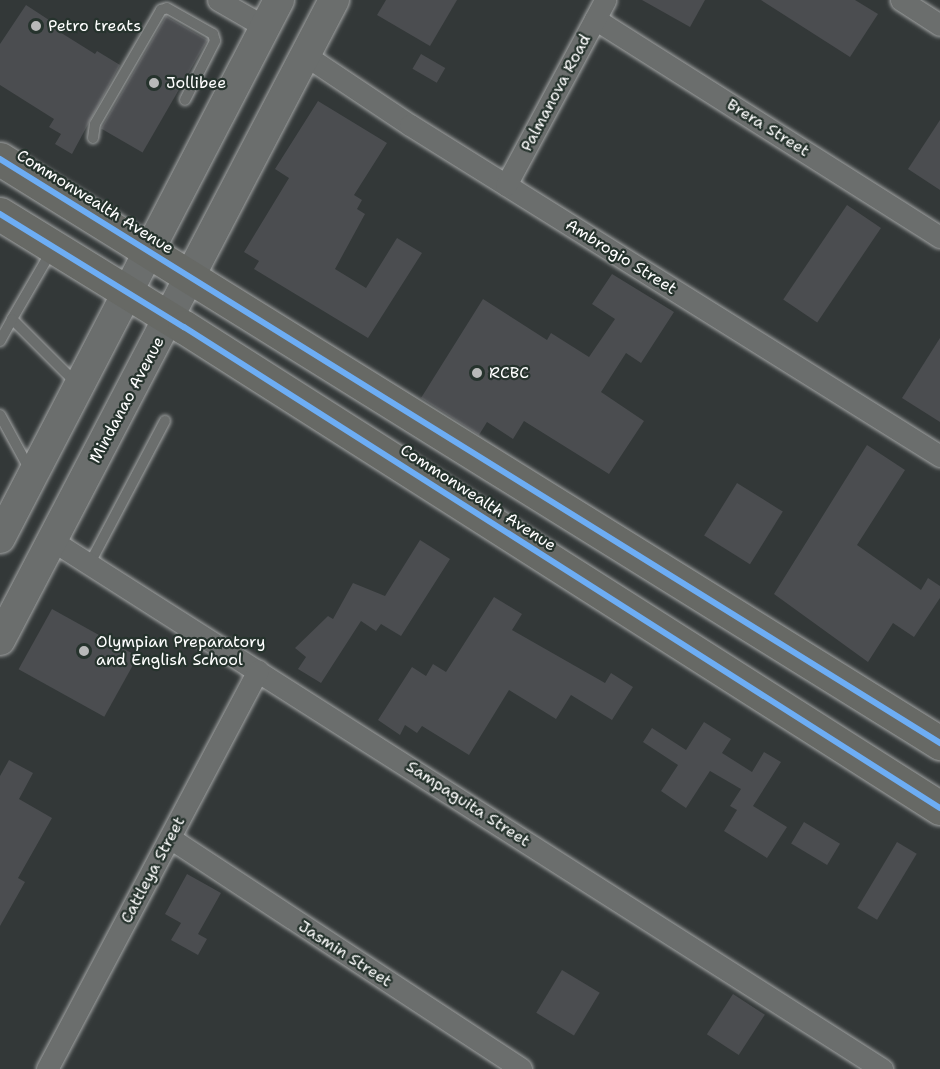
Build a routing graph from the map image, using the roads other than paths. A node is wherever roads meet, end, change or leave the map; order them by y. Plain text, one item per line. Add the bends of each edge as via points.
1 (218, 0) edge
2 (279, 0) edge
3 (334, 0) edge
4 (605, 0) edge
5 (901, 0) edge
6 (595, 19) junction
7 (940, 25) edge
8 (265, 27) junction
9 (305, 56) junction
10 (185, 100) dead end
11 (93, 138) dead end
12 (0, 159) edge
13 (506, 185) junction
14 (0, 214) edge
15 (940, 237) edge
16 (54, 247) junction
17 (148, 251) junction
18 (191, 278) junction
19 (127, 292) junction
20 (170, 318) junction
21 (12, 319) junction
22 (0, 341) edge
23 (77, 384) junction
24 (0, 415) edge
25 (165, 421) dead end
26 (940, 456) edge
27 (32, 474) junction
28 (1, 532) edge
29 (53, 541) junction
30 (89, 565) junction
31 (0, 639) edge
32 (258, 670) junction
33 (940, 743) edge
34 (940, 808) edge
35 (170, 838) junction
36 (499, 1063) edge
37 (47, 1069) edge
38 (521, 1069) edge
39 (882, 1069) edge

1 - 8 street
2 - 8 main road
3 - 9 main road, Mindanao Avenue
4 - 6 street, Palmanova Road
5 - 7 street
6 - 13 street, Palmanova Road
6 - 15 street, Brera Street
8 - 9 main road
8 - 17 main road
9 - 13 street, Ambrogio Street
9 - 18 main road, Mindanao Avenue
10 - 11 lane via 215,41 213,34 167,8 162,10 95,124
12 - 17 main road, Commonwealth Avenue
13 - 26 street, Ambrogio Street
14 - 16 main road, Commonwealth Avenue
16 - 19 main road, Commonwealth Avenue
16 - 21 lane
17 - 18 main road, Commonwealth Avenue
17 - 19 main road
18 - 20 main road, Mindanao Avenue
18 - 33 main road, Commonwealth Avenue
19 - 20 main road, Commonwealth Avenue
19 - 23 main road
20 - 29 main road, Mindanao Avenue
20 - 34 main road, Commonwealth Avenue
21 - 22 lane
21 - 23 lane
23 - 27 main road
24 - 27 lane
25 - 30 lane
27 - 28 main road
29 - 30 street, Sampaguita Street
29 - 31 main road, Mindanao Avenue
30 - 32 street, Sampaguita Street
32 - 35 street, Cattleya Street
32 - 39 street, Sampaguita Street
35 - 36 street, Jasmin Street
35 - 37 street, Cattleya Street
36 - 38 street, Jasmin Street

